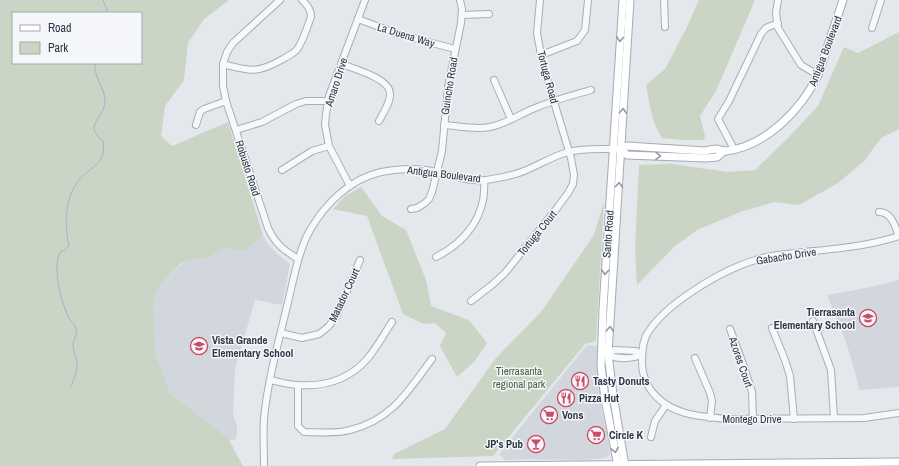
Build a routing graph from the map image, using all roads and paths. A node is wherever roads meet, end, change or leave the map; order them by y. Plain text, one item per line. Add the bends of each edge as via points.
1 (280, 0) edge
2 (302, 0) edge
3 (365, 0) edge
4 (460, 0) edge
5 (540, 0) edge
6 (588, 0) edge
7 (623, 0) edge
8 (630, 0) edge
9 (664, 0) edge
10 (778, 0) edge
11 (843, 0) edge
12 (881, 0) edge
13 (489, 14) dead end
14 (462, 15) junction
15 (358, 19) junction
16 (778, 24) junction
17 (665, 27) dead end
18 (872, 28) dead end
19 (455, 49) junction
20 (541, 55) junction
21 (223, 64) junction
22 (342, 64) junction
23 (818, 75) junction
24 (494, 80) dead end
25 (592, 90) dead end
26 (226, 101) junction
27 (554, 101) junction
28 (328, 102) junction
29 (511, 119) junction
30 (379, 121) dead end
31 (444, 125) junction
32 (196, 126) dead end
33 (236, 130) junction
34 (329, 146) junction
35 (613, 149) junction
36 (734, 149) junction
37 (621, 150) junction
38 (570, 151) junction
39 (282, 170) dead end
40 (436, 172) junction
41 (484, 180) junction
42 (350, 186) junction
43 (411, 209) dead end
44 (879, 212) dead end
45 (899, 236) edge
46 (436, 257) dead end
47 (298, 259) junction
48 (360, 260) dead end
49 (471, 301) dead end
50 (813, 321) dead end
51 (392, 322) dead end
52 (772, 328) dead end
53 (730, 329) dead end
54 (281, 333) junction
55 (605, 354) junction
56 (642, 355) junction
57 (695, 358) dead end
58 (432, 359) dead end
59 (271, 380) junction
60 (298, 385) junction
61 (666, 405) junction
62 (899, 413) edge
63 (710, 418) junction
64 (834, 418) junction
65 (754, 419) junction
66 (794, 419) junction
67 (651, 437) dead end
68 (899, 462) edge
69 (878, 464) edge
70 (622, 465) edge
71 (264, 466) edge
72 (480, 466) edge

1 - 21 street via 233,43
2 - 21 street via 309,8 311,16 300,44 293,54 268,68 256,70
3 - 15 street, Amaro Drive
4 - 14 street, Guincho Road
5 - 20 street, Tortuga Road via 538,33
6 - 20 street via 585,30 577,41
7 -> 35 main road, Santo Road
37 -> 8 main road, Santo Road
9 - 17 street
10 - 16 street
11 - 23 main road, Antigua Boulevard
12 - 18 street
13 - 14 street
14 - 19 street, Guincho Road
15 - 19 street, La Duena Way via 398,34
15 - 22 street, Amaro Drive
16 - 23 street via 801,65
16 - 36 street via 766,28 760,34 718,119
19 - 31 street, Guincho Road
20 - 27 street, Tortuga Road
21 - 26 street, Robusto Road
22 - 28 street, Amaro Drive
22 - 30 street via 381,80 388,86 389,102
23 - 36 main road, Antigua Boulevard via 791,116 760,139
24 - 29 street
25 - 27 street
26 - 32 street via 200,112
26 - 33 street, Robusto Road
27 - 29 street
27 - 38 street, Tortuga Road
28 - 33 street via 306,101 296,104 262,122
28 - 34 street, Amaro Drive via 325,125
29 - 31 street via 484,128
31 - 40 street, Guincho Road via 442,151
33 - 47 street, Robusto Road via 272,236 281,248
34 - 39 street via 312,151
34 - 42 street, Amaro Drive
35 - 37 main road, Antigua Boulevard
35 - 38 street, Antigua Boulevard via 591,148
35 -> 55 main road, Santo Road via 603,309
36 - 37 main road, Antigua Boulevard via 724,151 717,157 706,158 627,154
55 -> 37 main road, Santo Road
38 - 41 street, Antigua Boulevard via 523,171
38 - 49 street, Tortuga Court via 574,175 568,193 505,273
40 - 41 street, Antigua Boulevard via 457,178
40 - 42 street, Antigua Boulevard via 409,169 380,172
40 - 43 street, Guincho Road via 429,199 417,208
41 - 46 street via 483,206 476,222 457,244
42 - 47 street, Antigua Boulevard via 324,209 305,240
44 - 45 street via 892,218
45 - 56 street, Gabacho Drive via 858,246 768,256 716,275 688,294 658,320 646,335
47 - 54 street, Antigua Boulevard
48 - 54 street, Matador Court via 336,317 328,327 319,334 302,338
50 - 64 street via 831,370
51 - 60 street via 357,370 333,382
52 - 66 street via 790,376
53 - 65 street, Azores Court via 752,392
54 - 59 street, Antigua Boulevard
55 - 56 street via 635,358
55 - 70 main road, Santo Road via 605,399
56 - 61 street, Montego Drive via 642,370 647,384 655,396
57 - 63 street via 712,401
58 - 60 street via 396,406 367,425 349,431 304,432 300,429
59 - 60 street
59 - 71 street, Antigua Boulevard via 264,417
61 - 63 street, Montego Drive via 678,412
61 - 67 street via 655,421
62 - 64 street, Montego Drive via 864,418
63 - 65 street, Montego Drive
64 - 66 street, Montego Drive
65 - 66 street, Montego Drive
68 - 69 main road
69 - 70 main road
70 - 72 main road

